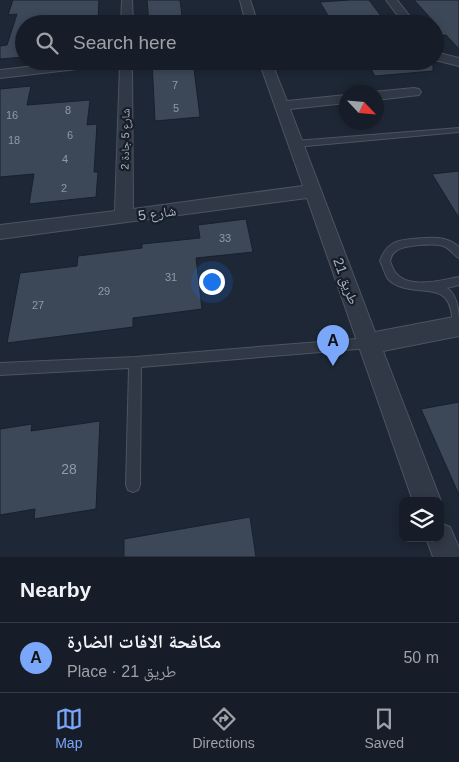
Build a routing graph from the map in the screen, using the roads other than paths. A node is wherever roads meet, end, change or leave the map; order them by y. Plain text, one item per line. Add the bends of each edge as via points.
1 (127, 0) edge
2 (245, 0) edge
3 (391, 0) edge
4 (126, 15) edge
5 (249, 15) edge
6 (403, 15) edge
7 (444, 58) edge
8 (459, 62) edge
9 (35, 70) edge
10 (126, 70) edge
11 (268, 70) edge
12 (0, 74) edge
13 (414, 92) dead end
14 (384, 95) edge
15 (339, 100) edge
16 (280, 106) junction
17 (459, 130) edge
18 (295, 144) junction
19 (314, 191) junction
20 (124, 217) junction
21 (0, 232) edge
22 (459, 254) edge
23 (459, 280) edge
24 (434, 286) junction
25 (459, 325) edge
26 (369, 342) junction
27 (135, 362) junction
28 (0, 369) edge
29 (133, 485) dead end
30 (426, 497) edge
31 (442, 542) edge
32 (448, 557) edge

1 - 4 street
2 - 5 street
3 - 6 street
7 - 8 street
9 - 12 street
10 - 20 street, شارع 5 جادة 2
11 - 16 street, طريق 21
13 - 14 street
15 - 16 street
16 - 18 street, طريق 21
17 - 18 lane
18 - 19 street, طريق 21
19 - 20 street, شارع 5
19 - 26 street, طريق 21
20 - 21 street, شارع 5
22 - 24 lane via 444,242 431,240 396,246 388,252 385,261 392,276 406,284
23 - 24 lane
24 - 25 lane via 449,294
25 - 26 street
26 - 27 lane
26 - 30 street, طريق 21
27 - 28 lane
27 - 29 lane
31 - 32 street

